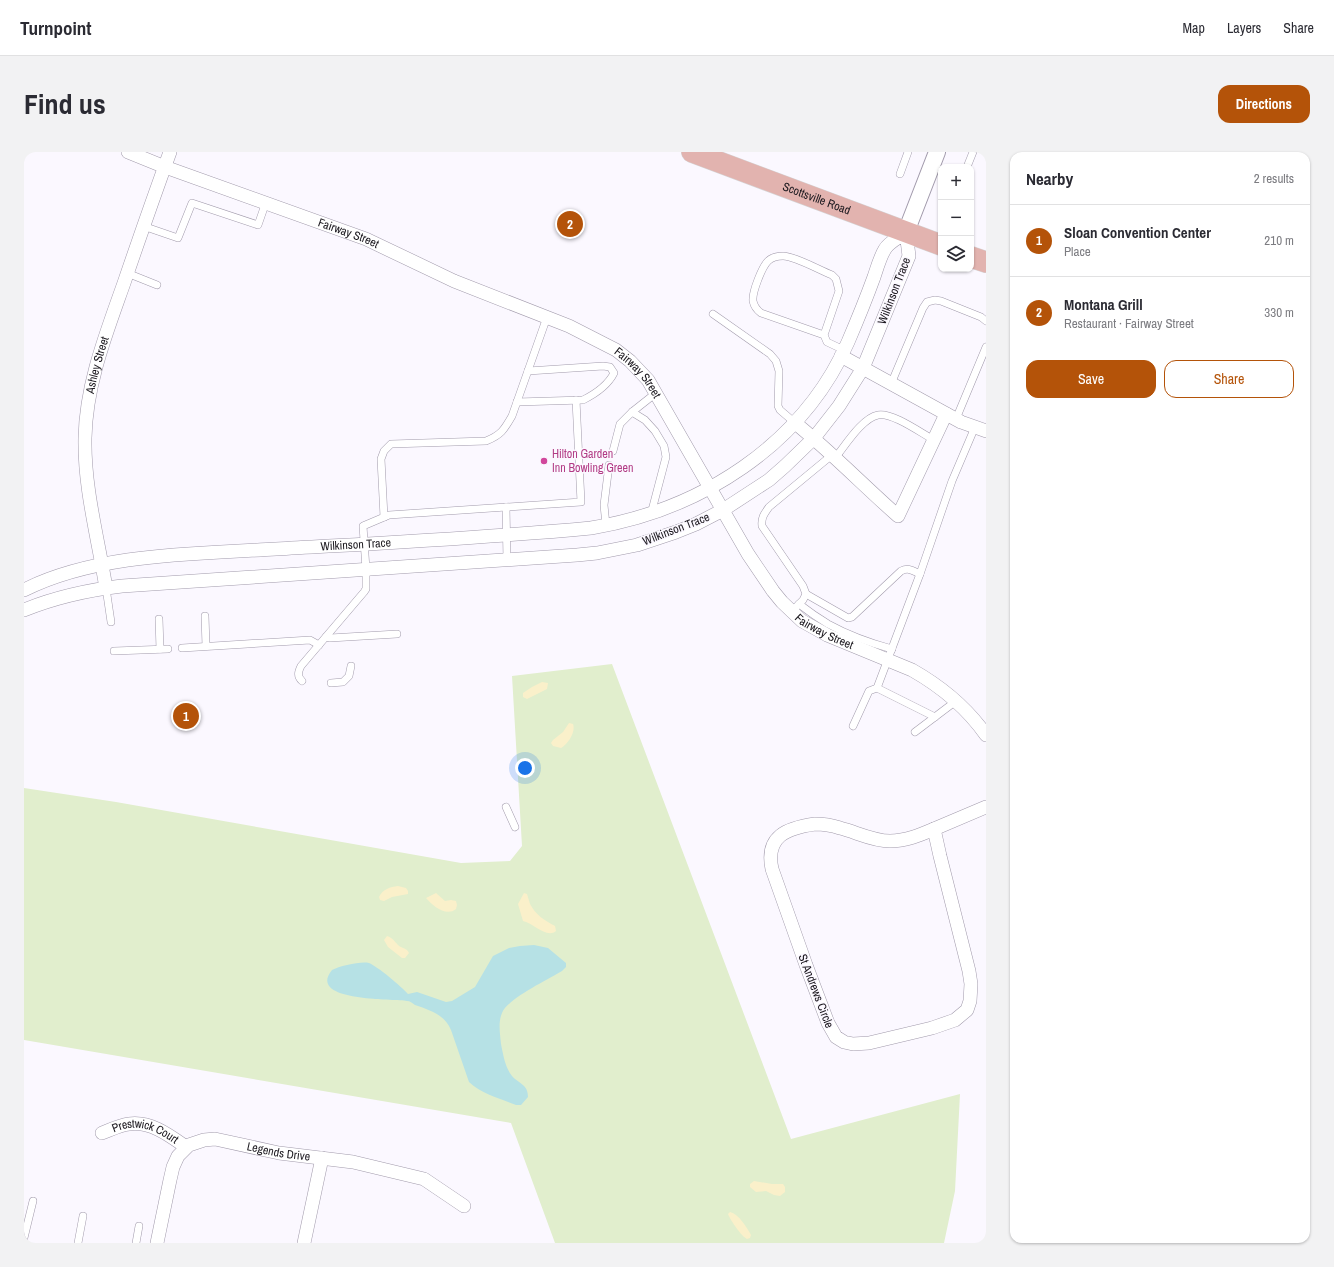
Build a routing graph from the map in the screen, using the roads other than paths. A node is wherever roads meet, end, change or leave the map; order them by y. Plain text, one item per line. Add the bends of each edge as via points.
1 (128, 152) edge
2 (170, 152) edge
3 (692, 152) edge
4 (908, 152) edge
5 (936, 152) edge
6 (973, 152) edge
7 (968, 164) edge
8 (165, 167) junction
9 (900, 174) dead end
10 (266, 202) junction
11 (143, 226) junction
12 (906, 232) junction
13 (938, 244) edge
14 (974, 258) edge
15 (986, 262) edge
16 (127, 273) junction
17 (157, 284) dead end
18 (713, 314) dead end
19 (547, 317) junction
20 (986, 321) edge
21 (824, 335) junction
22 (986, 347) edge
23 (843, 353) junction
24 (863, 368) junction
25 (528, 370) junction
26 (891, 384) junction
27 (656, 393) junction
28 (576, 400) junction
29 (517, 402) junction
30 (632, 412) junction
31 (951, 417) junction
32 (794, 422) junction
33 (980, 429) edge
34 (814, 438) junction
35 (934, 440) junction
36 (613, 451) dead end
37 (833, 457) junction
38 (609, 465) dead end
39 (710, 488) junction
40 (506, 507) junction
41 (723, 510) junction
42 (652, 514) junction
43 (384, 517) junction
44 (606, 525) junction
45 (507, 534) junction
46 (365, 543) junction
47 (507, 560) junction
48 (102, 564) junction
49 (366, 569) junction
50 (920, 574) junction
51 (106, 588) junction
52 (24, 590) edge
53 (806, 594) junction
54 (795, 608) junction
55 (24, 610) edge
56 (205, 616) dead end
57 (159, 619) dead end
58 (111, 622) dead end
59 (397, 634) dead end
60 (326, 637) junction
61 (319, 645) junction
62 (206, 646) junction
63 (182, 648) dead end
64 (160, 649) junction
65 (168, 649) dead end
66 (114, 651) dead end
67 (890, 654) junction
68 (351, 666) dead end
69 (302, 681) dead end
70 (332, 683) dead end
71 (877, 688) junction
72 (956, 701) junction
73 (935, 717) junction
74 (853, 726) dead end
75 (915, 732) dead end
76 (986, 735) edge
77 (506, 807) dead end
78 (986, 807) edge
79 (515, 827) dead end
80 (934, 829) junction
81 (102, 1133) dead end
82 (186, 1148) junction
83 (322, 1158) junction
84 (33, 1201) dead end
85 (464, 1206) dead end
86 (83, 1216) dead end
87 (139, 1226) dead end
88 (24, 1238) edge
89 (78, 1243) edge
90 (136, 1243) edge
91 (157, 1243) edge
92 (304, 1243) edge

1 - 8 street, Fairway Street
2 - 8 street, Ashley Street
3 - 12 main road, Scottsville Road
4 - 9 lane
5 - 12 street
6 - 7 lane
8 - 10 street, Fairway Street
8 - 11 street, Ashley Street
10 - 11 lane via 258,225 192,203 178,238
10 - 19 street, Fairway Street via 366,239 454,281
11 - 16 street, Ashley Street
12 - 13 main road, Scottsville Road
12 - 23 street, Wilkinson Trace via 885,248
12 - 24 street, Wilkinson Trace via 909,256
14 - 15 main road
16 - 17 lane
16 - 48 street, Ashley Street via 95,368 86,410 86,476
18 - 32 lane via 770,354 776,361 779,371 778,406
19 - 25 lane
19 - 27 street, Fairway Street via 616,350 648,380
20 - 26 lane via 941,301 927,302
21 - 21 lane via 839,291 832,275 789,257 775,257 769,260 753,295 756,309 761,314
21 - 23 lane via 827,342
22 - 31 lane
23 - 24 street
23 - 32 street, Wilkinson Trace via 817,394
24 - 26 street
24 - 34 street, Wilkinson Trace via 839,406
25 - 28 lane via 610,367 614,373 610,380 592,395 583,400
25 - 29 lane
26 - 31 street
27 - 30 lane
27 - 39 street, Fairway Street
28 - 29 lane
28 - 40 lane via 581,502
29 - 43 lane via 505,429 498,436 486,441 391,444 381,459
30 - 36 lane via 620,424
30 - 42 lane via 645,420 664,446 666,457
31 - 33 street
31 - 35 street
32 - 34 street
32 - 39 street, Wilkinson Trace via 757,457
33 - 50 lane via 952,481
34 - 37 street
34 - 41 street, Wilkinson Trace via 769,480
35 - 37 lane via 892,417 878,415 858,429
35 - 37 street via 898,516
37 - 53 lane via 769,507 761,520 762,526
38 - 44 lane via 604,505
39 - 41 street, Fairway Street
39 - 42 street, Wilkinson Trace
40 - 43 lane
40 - 45 lane
41 - 47 street, Wilkinson Trace via 676,532 637,545 597,553
41 - 54 street, Fairway Street via 773,591
42 - 44 street, Wilkinson Trace
43 - 46 lane via 363,526
44 - 45 street, Wilkinson Trace
45 - 46 street, Wilkinson Trace
45 - 47 lane
46 - 48 street, Wilkinson Trace via 142,558
46 - 49 lane
47 - 49 street, Wilkinson Trace
48 - 51 street, Ashley Street
48 - 52 street, Wilkinson Trace via 52,578
49 - 51 street, Wilkinson Trace
49 - 60 lane via 366,589
50 - 53 lane via 910,569 901,571 848,618
50 - 67 lane
51 - 55 street, Wilkinson Trace via 63,596
51 - 58 lane
53 - 54 lane
54 - 67 street, Fairway Street via 802,621 827,635
56 - 62 lane
57 - 64 lane
59 - 60 lane
60 - 61 lane
61 - 62 lane via 310,640
61 - 69 lane via 298,672
62 - 63 lane
64 - 65 lane
64 - 66 lane
67 - 71 lane
67 - 72 street, Fairway Street
68 - 70 lane via 349,676 343,682
71 - 73 lane
71 - 74 lane via 869,691
72 - 73 lane
72 - 76 street, Fairway Street
73 - 75 lane
77 - 79 lane
78 - 80 street, St Andrews Circle
80 - 80 street, St Andrews Circle via 909,839 889,841 876,840 839,827 803,825 787,831 775,841 771,850 772,869 825,1016 833,1033 844,1042 869,1043 932,1028 955,1020 967,1010 971,996 969,971
81 - 82 street, Prestwick Court via 129,1124 146,1124 157,1128
82 - 83 street, Legends Drive via 199,1141 215,1139 279,1153
82 - 91 street via 178,1156 173,1167
83 - 85 street, Legends Drive via 353,1162 424,1179
83 - 92 street
84 - 88 lane
86 - 89 lane
87 - 90 lane

